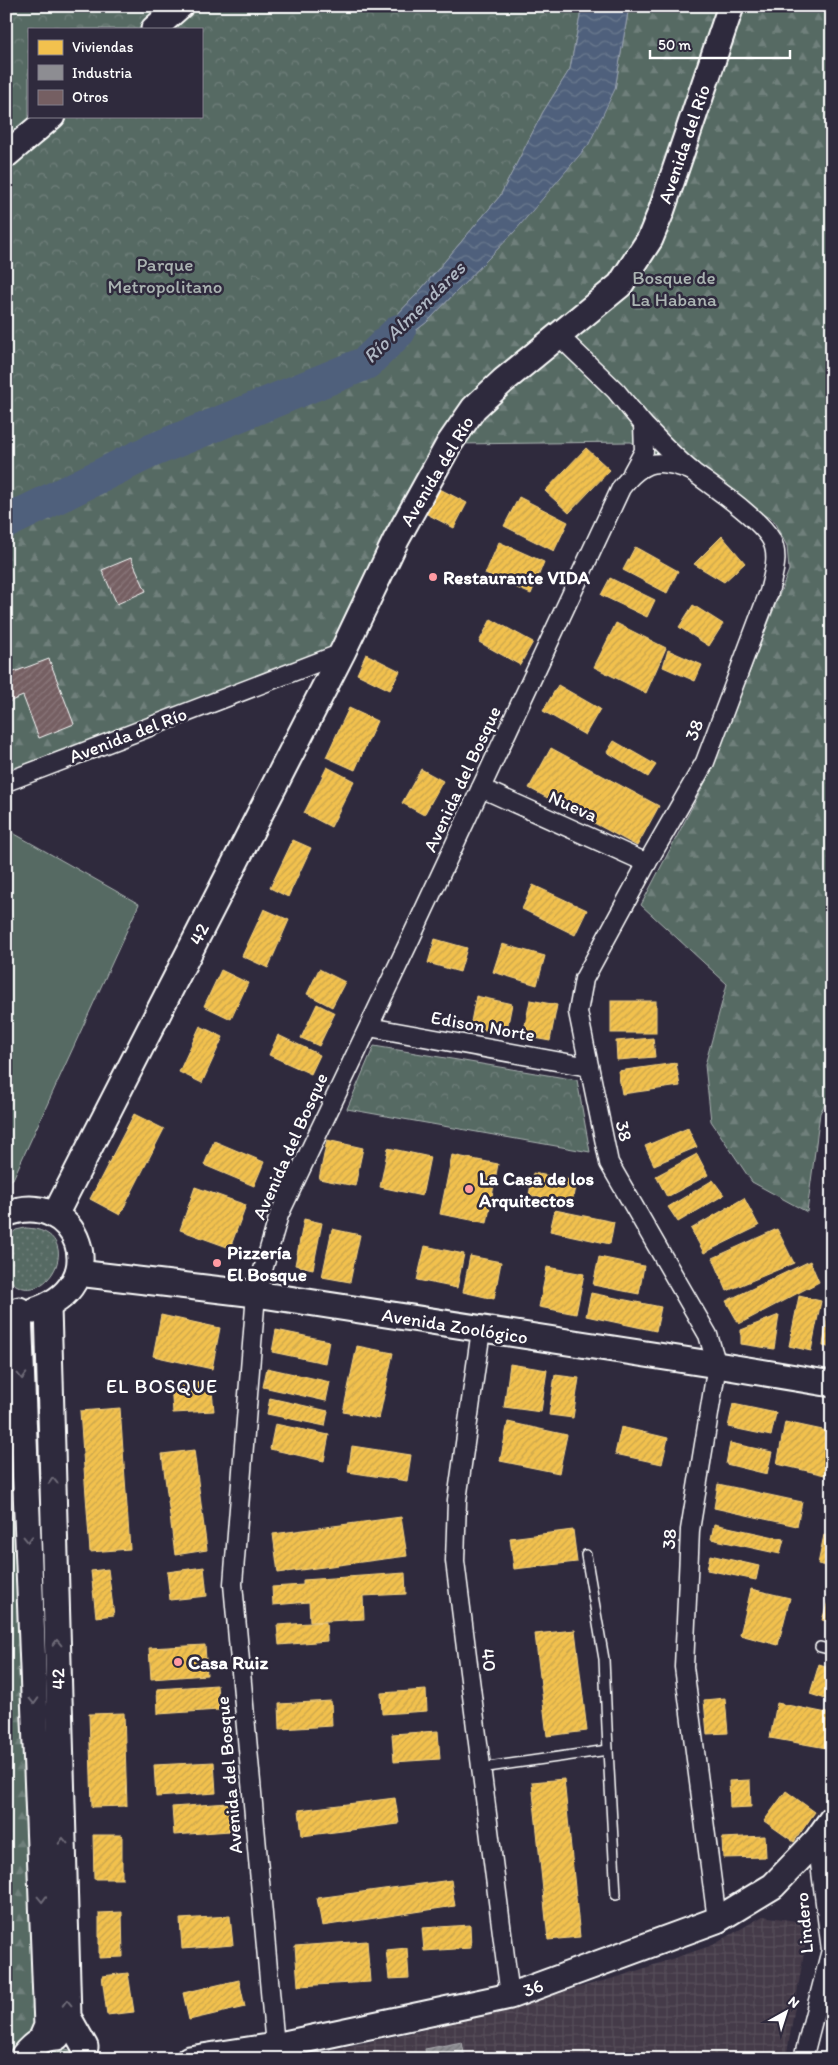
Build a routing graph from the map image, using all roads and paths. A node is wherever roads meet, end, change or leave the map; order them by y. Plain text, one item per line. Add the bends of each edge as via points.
1 (180, 6) edge
2 (731, 6) edge
3 (155, 28) edge
4 (50, 118) edge
5 (6, 155) edge
6 (558, 335) junction
7 (643, 424) junction
8 (692, 471) junction
9 (632, 473) junction
10 (342, 653) junction
11 (6, 782) edge
12 (481, 788) junction
13 (647, 863) junction
14 (368, 1027) junction
15 (589, 1067) junction
16 (6, 1214) edge
17 (55, 1215) junction
18 (78, 1273) junction
19 (256, 1294) junction
20 (13, 1307) edge
21 (48, 1307) junction
22 (481, 1330) junction
23 (717, 1365) junction
24 (832, 1384) edge
25 (586, 1555) dead end
26 (820, 1647) dead end
27 (832, 1650) edge
28 (608, 1750) junction
29 (481, 1768) junction
30 (832, 1819) edge
31 (817, 1840) junction
32 (616, 1895) dead end
33 (717, 1920) junction
34 (510, 1996) junction
35 (41, 2040) junction
36 (275, 2050) junction
37 (89, 2053) edge
38 (21, 2059) edge
39 (189, 2059) edge
40 (803, 2059) edge

1 - 3 street
2 - 6 street, Avenida del Río via 650,239 620,285
4 - 5 street
6 - 7 street via 616,391
6 - 10 street, Avenida del Río via 474,408 449,444 396,540
7 - 8 street, 38
7 - 9 street, Avenida del Bosque via 644,450
8 - 9 street via 674,464 656,463
8 - 13 street, 38 via 760,525 771,540 776,555 775,571 705,762
9 - 12 street, Avenida del Bosque via 621,488
10 - 11 street, Avenida del Río
10 - 17 street, 42
12 - 13 street, Nueva
12 - 14 street, Avenida del Bosque
13 - 15 street, 38 via 584,979 578,1012
14 - 15 street, Edison Norte
14 - 19 street, Avenida del Bosque via 279,1215
15 - 23 street, 38 via 609,1163 708,1335
16 - 17 street via 23,1208 40,1209
17 - 18 street via 68,1226 81,1252
18 - 19 street, Avenida Zoológico
18 - 21 street via 73,1286
19 - 22 street, Avenida Zoológico
19 - 36 street, Avenida del Bosque via 234,1584
20 - 21 street via 33,1311
20 -> 35 street, 42 via 47,2026
37 -> 21 street, 42 via 68,2017
22 - 23 street, Avenida Zoológico
22 - 29 street, 40 via 457,1500 456,1561
23 - 24 street, Avenida Zoológico
23 - 33 street, 38 via 690,1530 684,1666
25 - 28 lane via 604,1659
26 - 27 lane
28 - 29 lane
28 - 32 lane
29 - 34 street, 40
30 - 31 street, 36
31 - 33 street, 36 via 773,1886
31 - 40 street, Lindero via 831,1950
33 - 34 street, 36
34 - 36 street, 36
35 - 37 street, 42 via 64,2037 75,2041
35 - 38 street
36 - 39 street, 36

